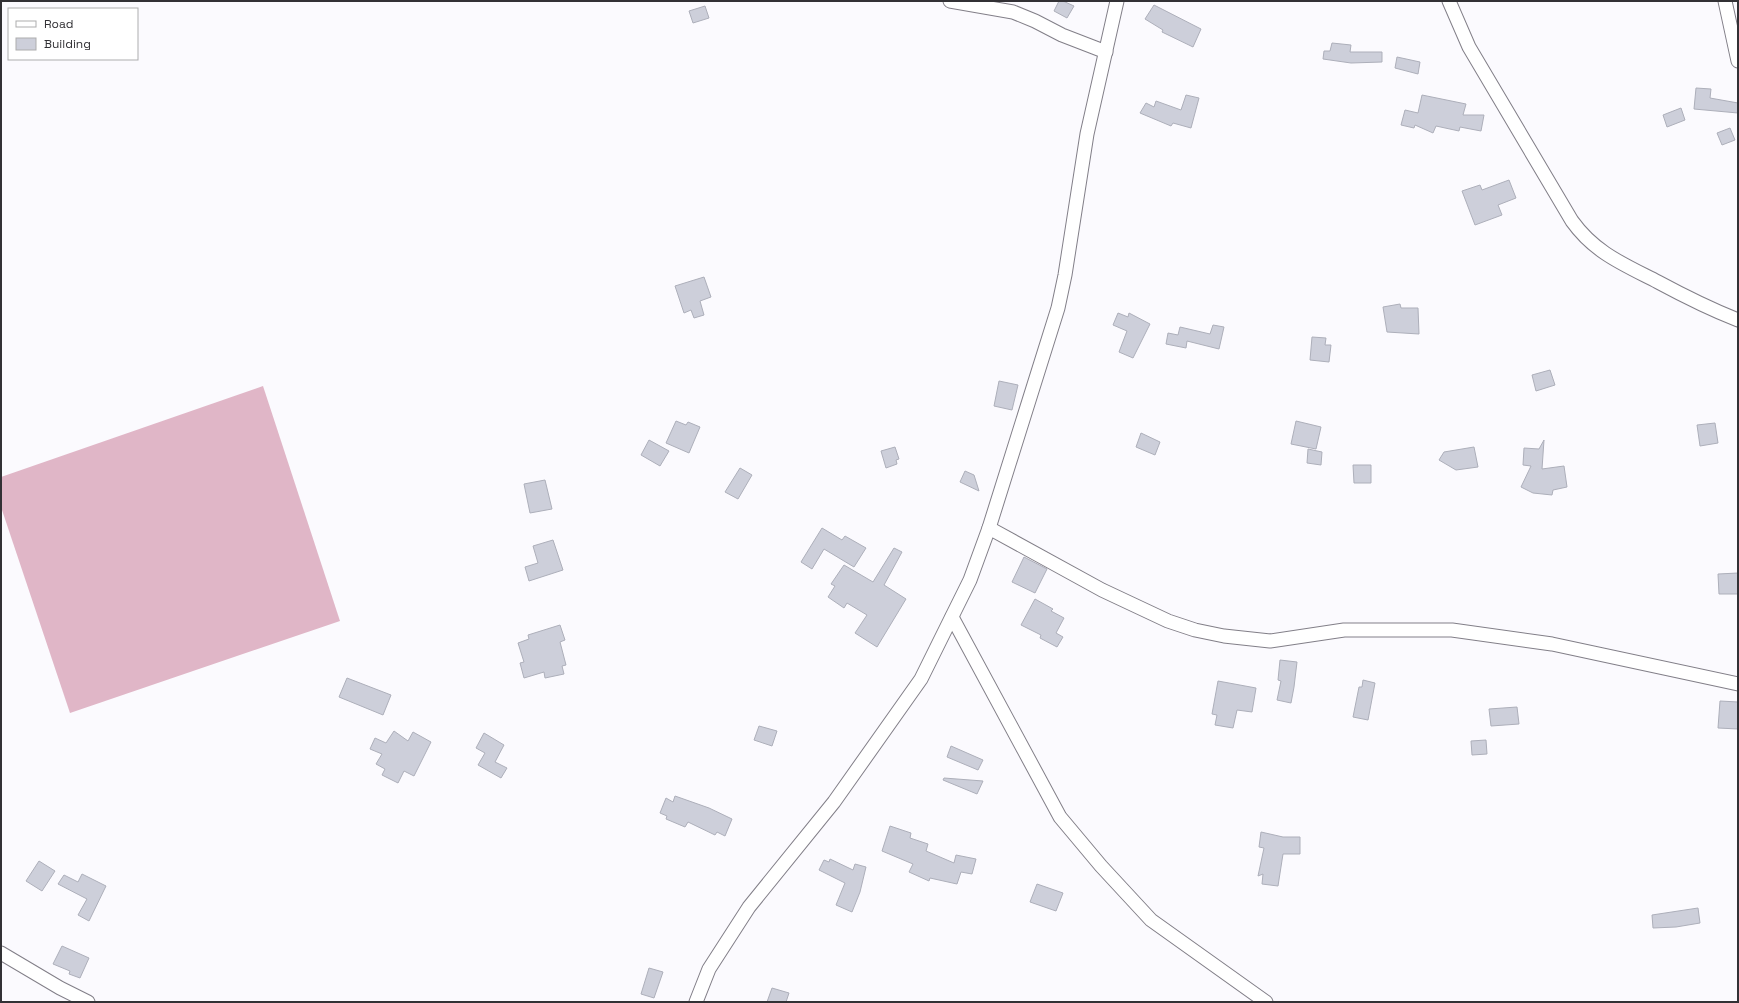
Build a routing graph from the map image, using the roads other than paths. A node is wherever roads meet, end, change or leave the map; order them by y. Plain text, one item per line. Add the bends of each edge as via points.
1 (950, 1) edge
2 (1117, 1) edge
3 (1449, 1) edge
4 (1725, 1) edge
5 (1106, 52) junction
6 (1738, 61) edge
7 (1738, 320) edge
8 (989, 528) junction
9 (952, 617) junction
10 (1738, 684) edge
11 (1, 953) edge
12 (88, 1002) edge
13 (696, 1002) edge
14 (1266, 1002) edge

1 - 5 street via 1013,12
2 - 5 street
3 - 7 street via 1469,47 1583,236 1608,256 1708,308
4 - 6 street
5 - 8 street via 1087,134 1058,308
8 - 9 street via 970,580
8 - 10 street via 1102,590 1168,621 1195,630 1270,641 1344,630 1452,630 1552,644
9 - 13 street via 921,679 834,802 768,882 724,944 709,969
9 - 14 street via 1060,816 1101,866 1151,920
11 - 12 street

